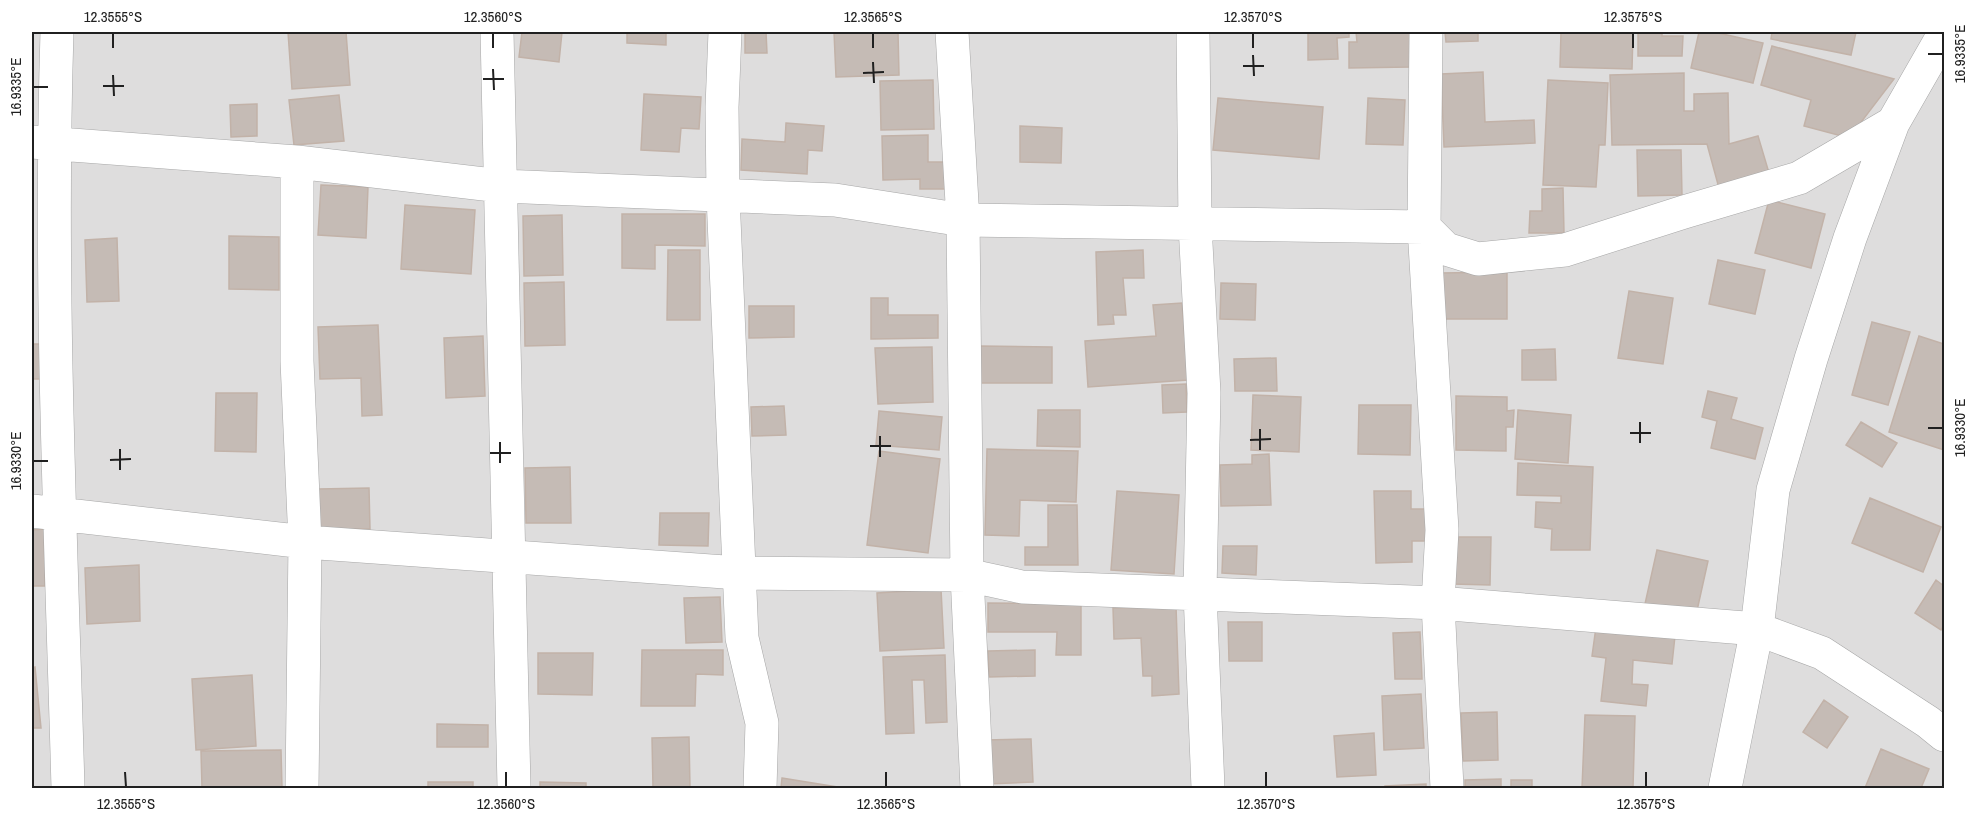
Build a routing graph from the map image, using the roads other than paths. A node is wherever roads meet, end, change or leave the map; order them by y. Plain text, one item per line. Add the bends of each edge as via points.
1 (57, 32) edge
2 (497, 32) edge
3 (725, 32) edge
4 (952, 32) edge
5 (1193, 32) edge
6 (1426, 32) edge
7 (1944, 34) edge
8 (1893, 123) junction
9 (43, 142) edge
10 (297, 162) junction
11 (501, 186) junction
12 (723, 196) junction
13 (963, 220) junction
14 (1195, 225) junction
15 (1424, 227) junction
16 (45, 512) edge
17 (305, 542) junction
18 (508, 555) junction
19 (739, 573) junction
20 (967, 575) junction
21 (1200, 593) junction
22 (1438, 603) junction
23 (1757, 629) junction
24 (1944, 735) edge
25 (68, 789) edge
26 (302, 789) edge
27 (514, 789) edge
28 (760, 789) edge
29 (977, 789) edge
30 (1208, 789) edge
31 (1448, 789) edge
32 (1725, 789) edge

1 - 9 street
2 - 11 street
3 - 12 street
4 - 13 street
5 - 14 street
6 - 15 street
7 - 8 street
8 - 15 street via 1799,178 1565,250 1478,259 1446,249
8 - 23 street via 1814,348 1773,490
9 - 10 street
9 - 16 street
10 - 11 street
10 - 17 street via 297,361
11 - 12 street
11 - 18 street
12 - 13 street via 836,200
12 - 19 street
13 - 14 street
13 - 20 street
14 - 15 street
14 - 21 street via 1204,393
15 - 22 street via 1442,531
16 - 17 street
16 - 25 street
17 - 18 street
17 - 26 street
18 - 19 street
18 - 27 street
19 - 20 street
19 - 28 street via 742,638 762,723
20 - 21 street via 1022,587
20 - 29 street
21 - 22 street
21 - 30 street
22 - 23 street
22 - 31 street
23 - 24 street via 1822,653
23 - 32 street

